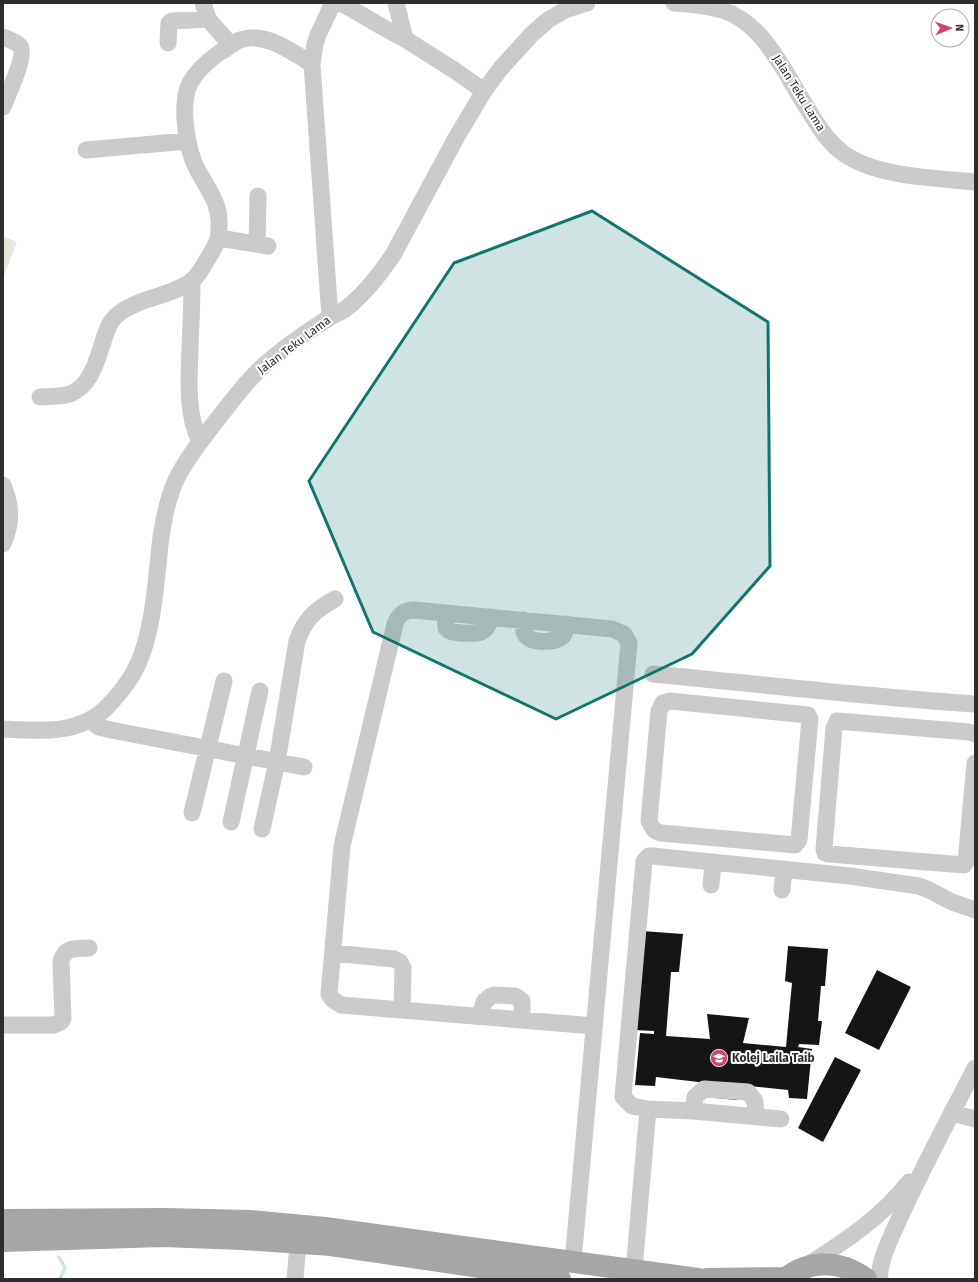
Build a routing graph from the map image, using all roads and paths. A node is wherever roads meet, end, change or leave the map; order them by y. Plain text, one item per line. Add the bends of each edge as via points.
1 (333, 3) edge
2 (341, 3) edge
3 (396, 3) edge
4 (587, 3) edge
5 (674, 3) edge
6 (206, 11) edge
7 (3, 37) edge
8 (405, 39) junction
9 (168, 43) dead end
10 (231, 45) junction
11 (312, 64) junction
12 (484, 91) junction
13 (3, 107) edge
14 (188, 141) junction
15 (86, 150) dead end
16 (975, 182) edge
17 (258, 196) dead end
18 (219, 238) junction
19 (192, 280) junction
20 (330, 317) junction
21 (40, 397) dead end
22 (200, 442) junction
23 (3, 486) edge
24 (3, 544) edge
25 (335, 600) dead end
26 (653, 674) dead end
27 (224, 681) dead end
28 (741, 682) junction
29 (260, 691) dead end
30 (910, 700) junction
31 (975, 704) edge
32 (740, 708) junction
33 (90, 720) junction
34 (908, 726) junction
35 (3, 729) edge
36 (975, 734) edge
37 (207, 749) junction
38 (245, 756) junction
39 (277, 762) junction
40 (975, 763) edge
41 (304, 767) dead end
42 (192, 814) dead end
43 (231, 822) dead end
44 (262, 829) dead end
45 (713, 862) junction
46 (784, 869) junction
47 (711, 885) dead end
48 (782, 890) dead end
49 (975, 910) edge
50 (89, 948) dead end
51 (333, 953) junction
52 (402, 1010) junction
53 (480, 1016) junction
54 (522, 1020) junction
55 (3, 1025) edge
56 (594, 1026) junction
57 (975, 1068) edge
58 (648, 1109) junction
59 (693, 1111) junction
60 (952, 1112) junction
61 (756, 1117) junction
62 (975, 1119) edge
63 (781, 1120) dead end
64 (927, 1160) junction
65 (3, 1220) edge
66 (3, 1242) edge
67 (298, 1244) junction
68 (573, 1261) junction
69 (634, 1270) junction
70 (790, 1275) edge
71 (552, 1278) edge
72 (295, 1279) edge
73 (698, 1279) edge
74 (707, 1279) edge
75 (866, 1279) edge
76 (880, 1279) edge

1 - 11 street via 318,35
2 - 8 street
3 - 8 street
4 - 12 street, Jalan Teku Lama via 565,10 537,29 501,68
5 - 16 street, Jalan Teku Lama via 724,10 745,22 764,40 779,60 816,123 829,141 844,154 864,164 890,172
6 - 9 street via 169,23
6 - 10 street
7 - 13 street via 20,46 22,52
8 - 12 street
10 - 11 street via 249,39 268,41
10 - 14 street via 208,61 190,83 185,105
11 - 20 street
12 - 20 street, Jalan Teku Lama via 385,267 344,310
14 - 15 street
14 - 18 street via 194,161 217,203
17 - 18 street via 263,245
18 - 19 street
19 - 21 street via 172,291 129,306 117,315 106,330 87,381 70,394
19 - 22 street via 190,399 192,422
20 - 22 street, Jalan Teku Lama via 268,362 236,395
22 - 33 street, Jalan Teku Lama via 178,475 168,504 146,643 137,667 108,705
23 - 24 street via 11,515
25 - 39 street via 312,614 297,641
26 - 28 street
27 - 37 street
28 - 30 street
28 - 32 street
29 - 38 street
30 - 31 street
30 - 34 street
32 - 32 street via 804,714 810,719 799,840 790,846 656,832 650,821 659,711 663,703 670,701
33 - 35 street, Jalan Teku Lama via 73,727 45,731
33 - 37 street via 99,727 111,730
34 - 36 street
34 - 40 street via 842,721 834,724 825,853 964,865
37 - 38 street
37 - 42 street
38 - 39 street
38 - 43 street
39 - 41 street
39 - 44 street
45 - 46 street
45 - 47 street
45 - 58 street via 649,856 644,861 623,1097 632,1106
46 - 48 street
46 - 49 street via 919,886
50 - 55 street via 70,949 63,955 62,1022 54,1025
51 - 52 street via 394,959 400,962 403,968
51 - 52 street via 329,994 332,999 341,1005
51 - 56 street via 342,846 395,624 400,615 408,610 618,630 629,643
52 - 53 street
53 - 54 street
53 - 54 street via 484,1002 488,998 494,995 515,996 522,1001
54 - 56 street
56 - 68 street
57 - 60 street
58 - 59 street
58 - 69 street
59 - 61 street
59 - 61 street via 695,1097 704,1089 748,1092 755,1101
60 - 62 street
60 - 64 street
61 - 63 street
64 - 70 street via 898,1196 875,1218 831,1250
64 - 76 street via 892,1234 883,1257
65 - 68 main road via 250,1221 325,1228
66 - 67 main road via 163,1236
67 - 71 main road via 331,1245
67 - 72 street
68 - 69 main road
69 - 73 main road
70 - 74 main road
70 - 75 main road via 817,1264 837,1265 856,1271

